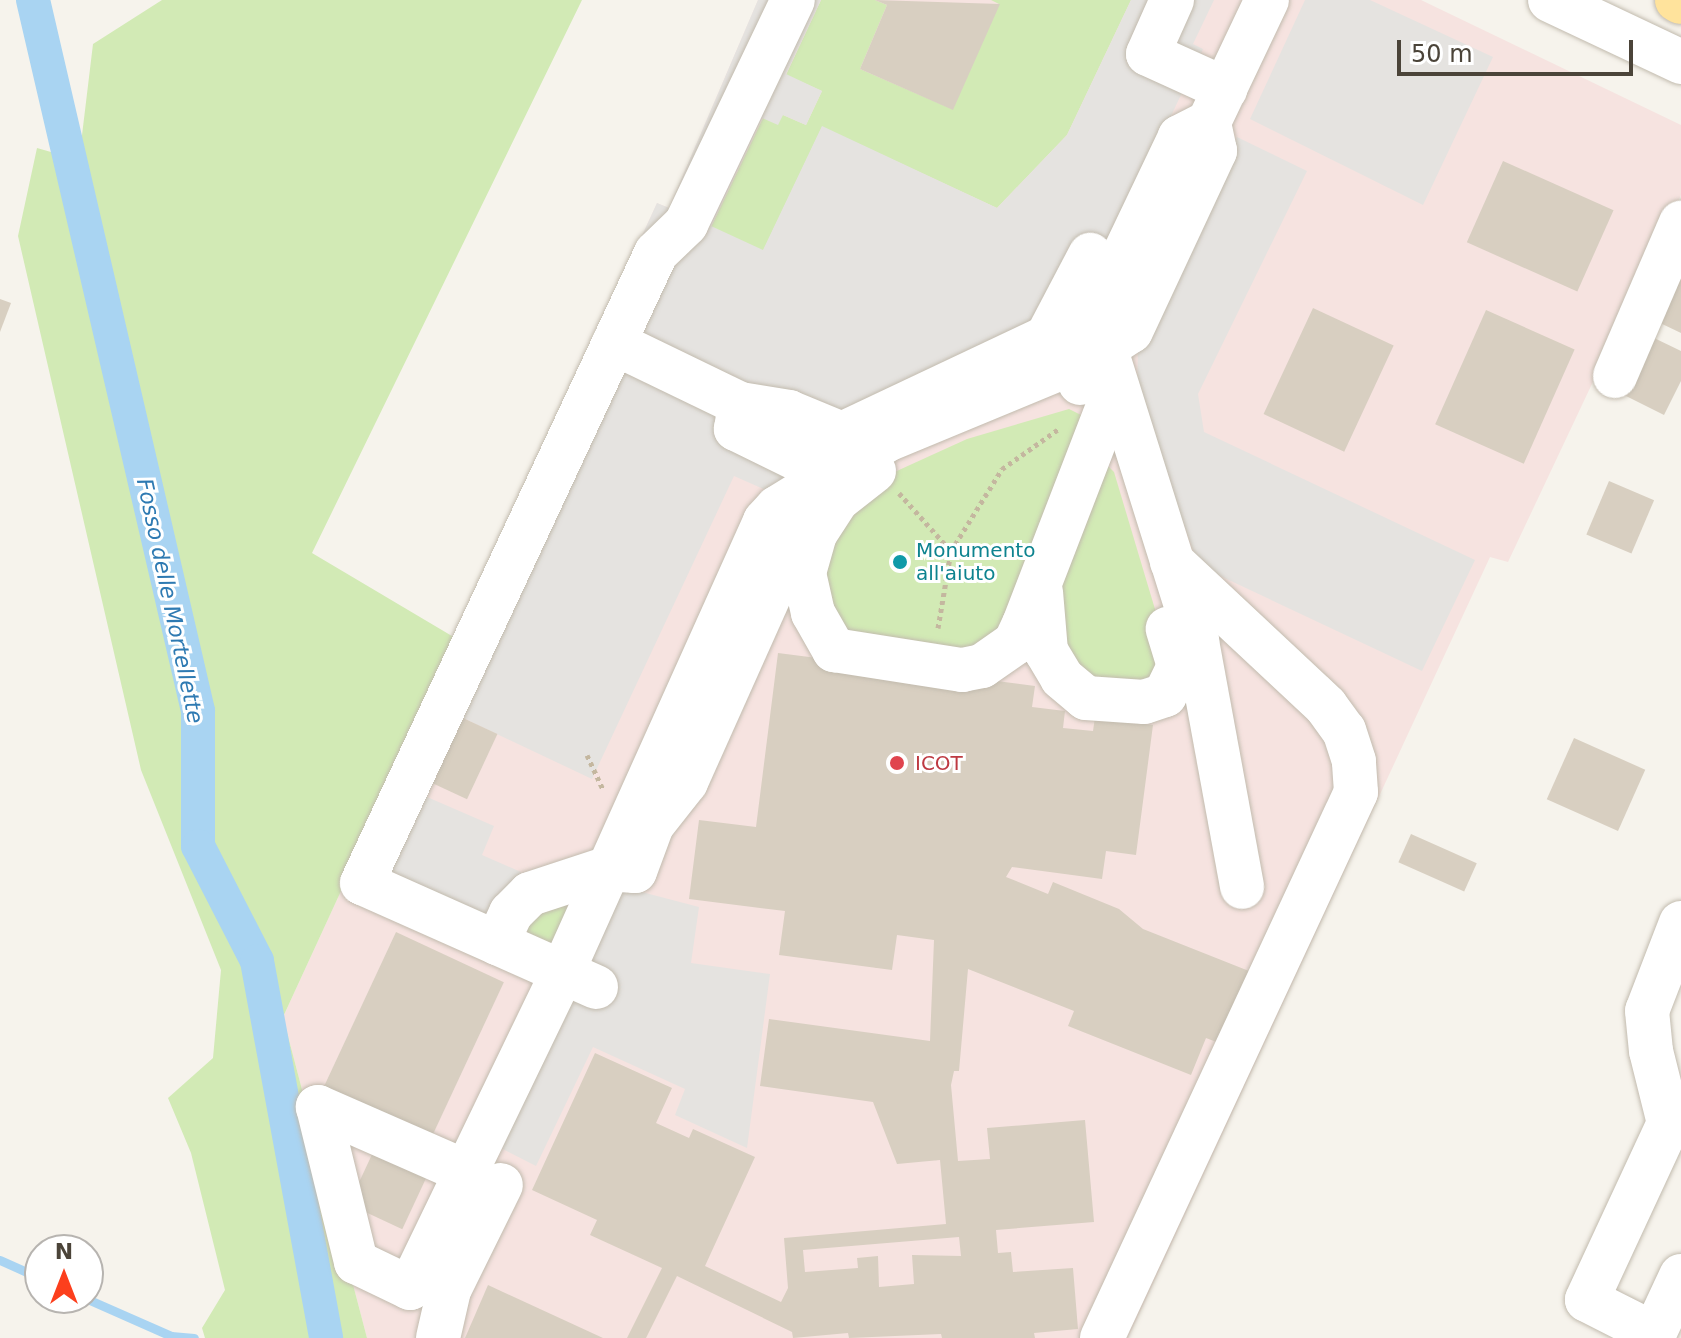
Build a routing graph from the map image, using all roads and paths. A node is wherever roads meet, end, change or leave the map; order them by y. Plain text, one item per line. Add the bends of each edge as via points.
1 (793, 0) edge
2 (1172, 0) edge
3 (1267, 0) edge
4 (1550, 0) edge
5 (1681, 62) edge
6 (1217, 105) junction
7 (1681, 223) edge
8 (614, 343) junction
9 (1110, 370) junction
10 (1615, 376) dead end
11 (738, 417) junction
12 (1065, 424) dead end
13 (877, 469) junction
14 (821, 481) junction
15 (951, 551) junction
16 (1172, 562) junction
17 (1041, 574) junction
18 (931, 665) junction
19 (606, 869) junction
20 (1242, 887) dead end
21 (1681, 923) edge
22 (497, 943) junction
23 (579, 980) junction
24 (1675, 1126) edge
25 (1681, 1276) edge
26 (438, 1338) edge
27 (1102, 1338) edge

1 - 8 street via 686,224 656,253
2 - 6 street via 1148,54
3 - 6 street
4 - 5 street
6 - 9 street via 1215,151
6 - 11 street via 1175,116 1153,129 1047,337 842,434 789,412
7 - 10 street
8 - 11 street
8 - 22 street via 362,883
9 - 13 street
9 - 14 street via 1080,346 1056,370 932,418
9 - 16 street
9 - 17 street
9 - 17 street via 1133,503 1179,666 1173,687 1155,700 1086,698 1062,678 1046,651
11 - 14 street
12 - 15 path via 1002,469
13 - 15 path
13 - 18 street via 837,500 815,534 804,573 813,613 834,650
14 - 19 street via 686,782 652,825 635,871
15 - 18 path
16 - 20 street via 1197,641
16 - 27 street via 1326,706 1349,746 1356,792
17 - 18 street via 1019,634 1000,657 962,670
19 - 22 street via 530,894 511,913
19 - 23 street
21 - 24 street via 1647,1011 1656,1070
22 - 23 street
23 - 26 street via 483,1179
24 - 25 street via 1587,1300 1654,1334

